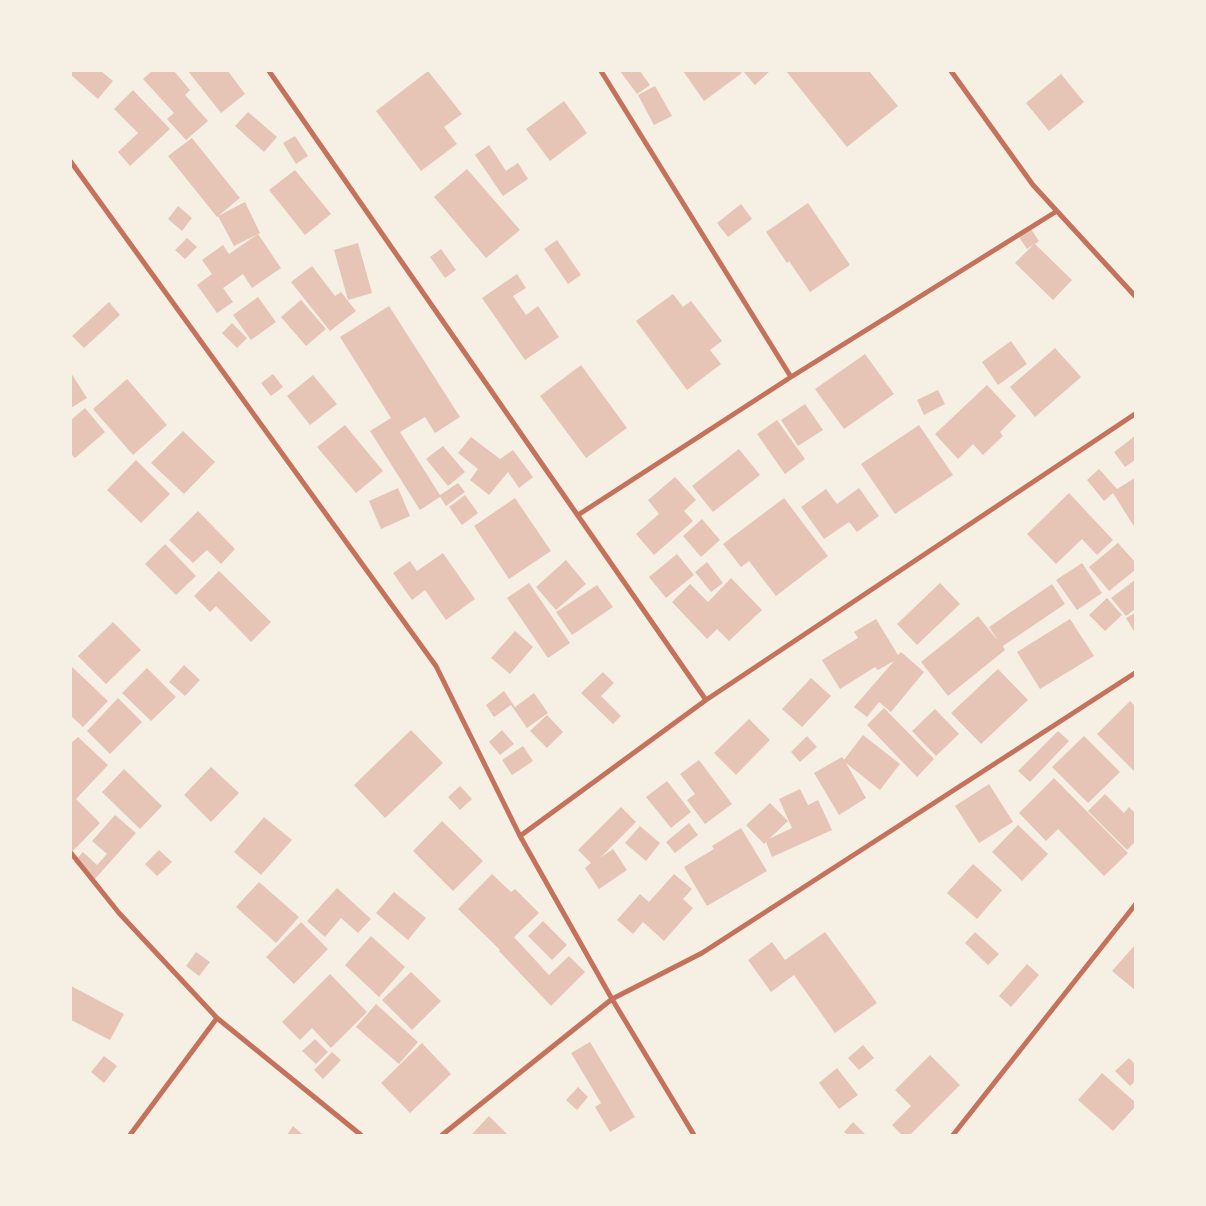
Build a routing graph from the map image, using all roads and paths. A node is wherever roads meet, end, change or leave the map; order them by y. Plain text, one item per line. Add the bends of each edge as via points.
1 (269, 71) edge
2 (601, 71) edge
3 (951, 71) edge
4 (71, 162) edge
5 (1057, 211) junction
6 (1135, 296) edge
7 (791, 377) junction
8 (1135, 414) edge
9 (578, 515) junction
10 (1135, 673) edge
11 (706, 700) junction
12 (520, 836) junction
13 (71, 854) edge
14 (1135, 905) edge
15 (612, 999) junction
16 (217, 1018) junction
17 (130, 1135) edge
18 (361, 1135) edge
19 (442, 1135) edge
20 (694, 1135) edge
21 (953, 1135) edge

1 - 9 street
2 - 7 street
3 - 5 street via 1033,185
4 - 12 street via 436,666
5 - 6 street
5 - 7 street
7 - 9 street
8 - 11 street
9 - 11 street
10 - 15 street via 702,953
11 - 12 street
12 - 15 street
13 - 16 street via 119,913
14 - 21 street
15 - 19 street
15 - 20 street
16 - 17 street
16 - 18 street

